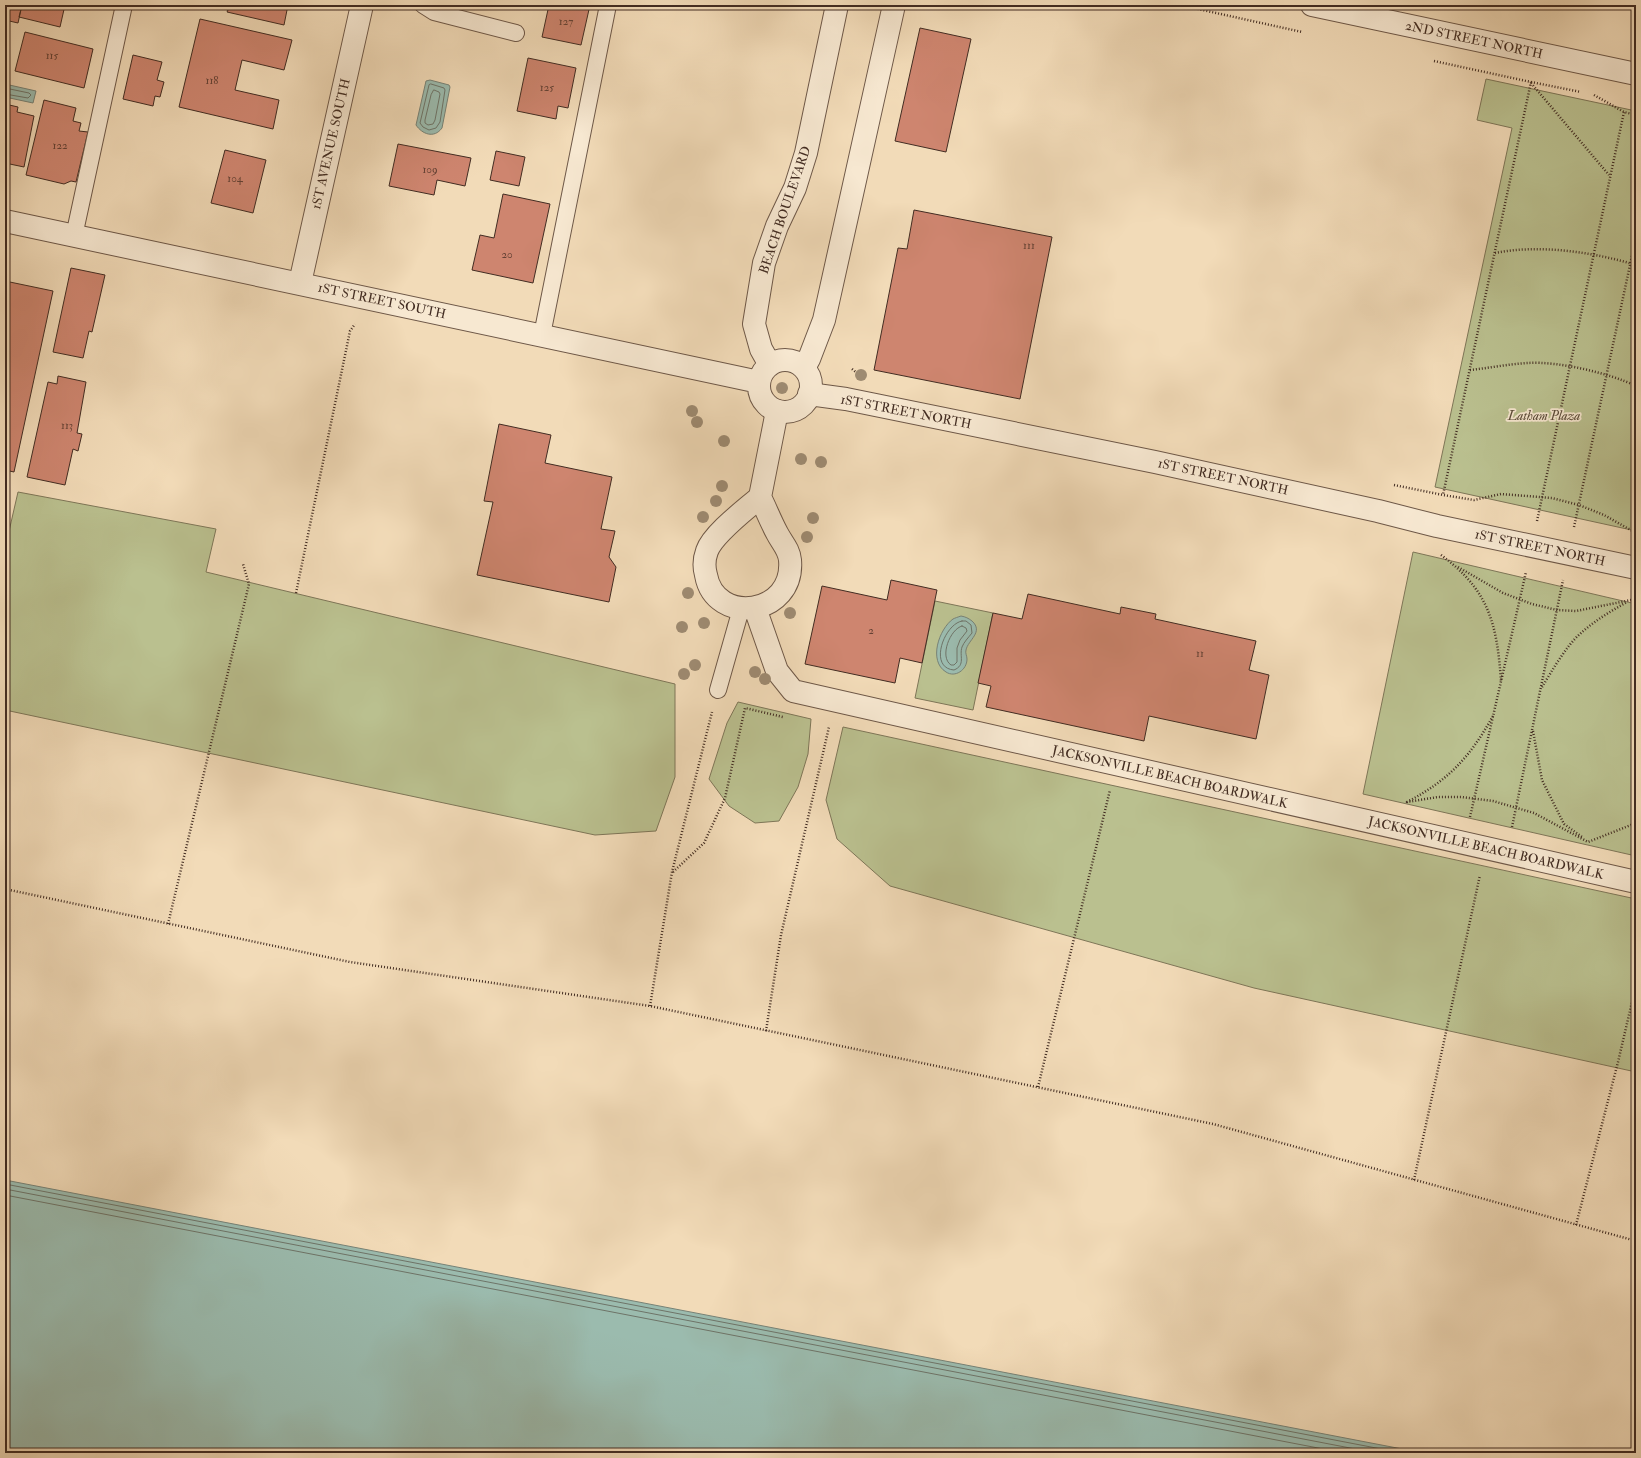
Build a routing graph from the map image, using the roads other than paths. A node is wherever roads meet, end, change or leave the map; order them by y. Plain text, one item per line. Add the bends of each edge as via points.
1 (124, 5) edge
2 (362, 5) edge
3 (423, 5) edge
4 (608, 5) edge
5 (836, 5) edge
6 (894, 5) edge
7 (1312, 5) edge
8 (516, 33) dead end
9 (1636, 74) edge
10 (5, 221) edge
11 (74, 236) junction
12 (300, 284) junction
13 (542, 335) junction
14 (804, 368) junction
15 (765, 373) junction
16 (809, 394) junction
17 (776, 410) junction
18 (760, 497) junction
19 (1636, 568) edge
20 (748, 609) junction
21 (718, 690) road end
22 (1636, 882) edge

1 - 11 lane
2 - 12 street, 1ST AVENUE SOUTH
3 - 8 lane via 434,12
4 - 13 lane
5 - 15 street, BEACH BOULEVARD via 806,153 795,188 777,226 763,271 754,324
6 - 14 street via 824,320
7 - 9 street, 2ND STREET NORTH
10 - 11 street, 1ST STREET SOUTH
11 - 12 street, 1ST STREET SOUTH
12 - 13 street, 1ST STREET SOUTH
13 - 15 street, 1ST STREET SOUTH
14 - 15 street via 785,359 777,361
14 - 16 street via 810,378
15 - 17 street via 760,391 766,403
16 - 17 street via 798,408 790,411
16 - 19 street, 1ST STREET NORTH via 846,399 1148,461
17 - 18 street
18 - 20 street via 786,546 790,572 779,596 768,604
18 - 20 street via 714,539 706,552 704,567 707,582 715,594 727,604
20 - 21 lane
20 - 22 street, JACKSONVILLE BEACH BOARDWALK via 777,671 793,691

